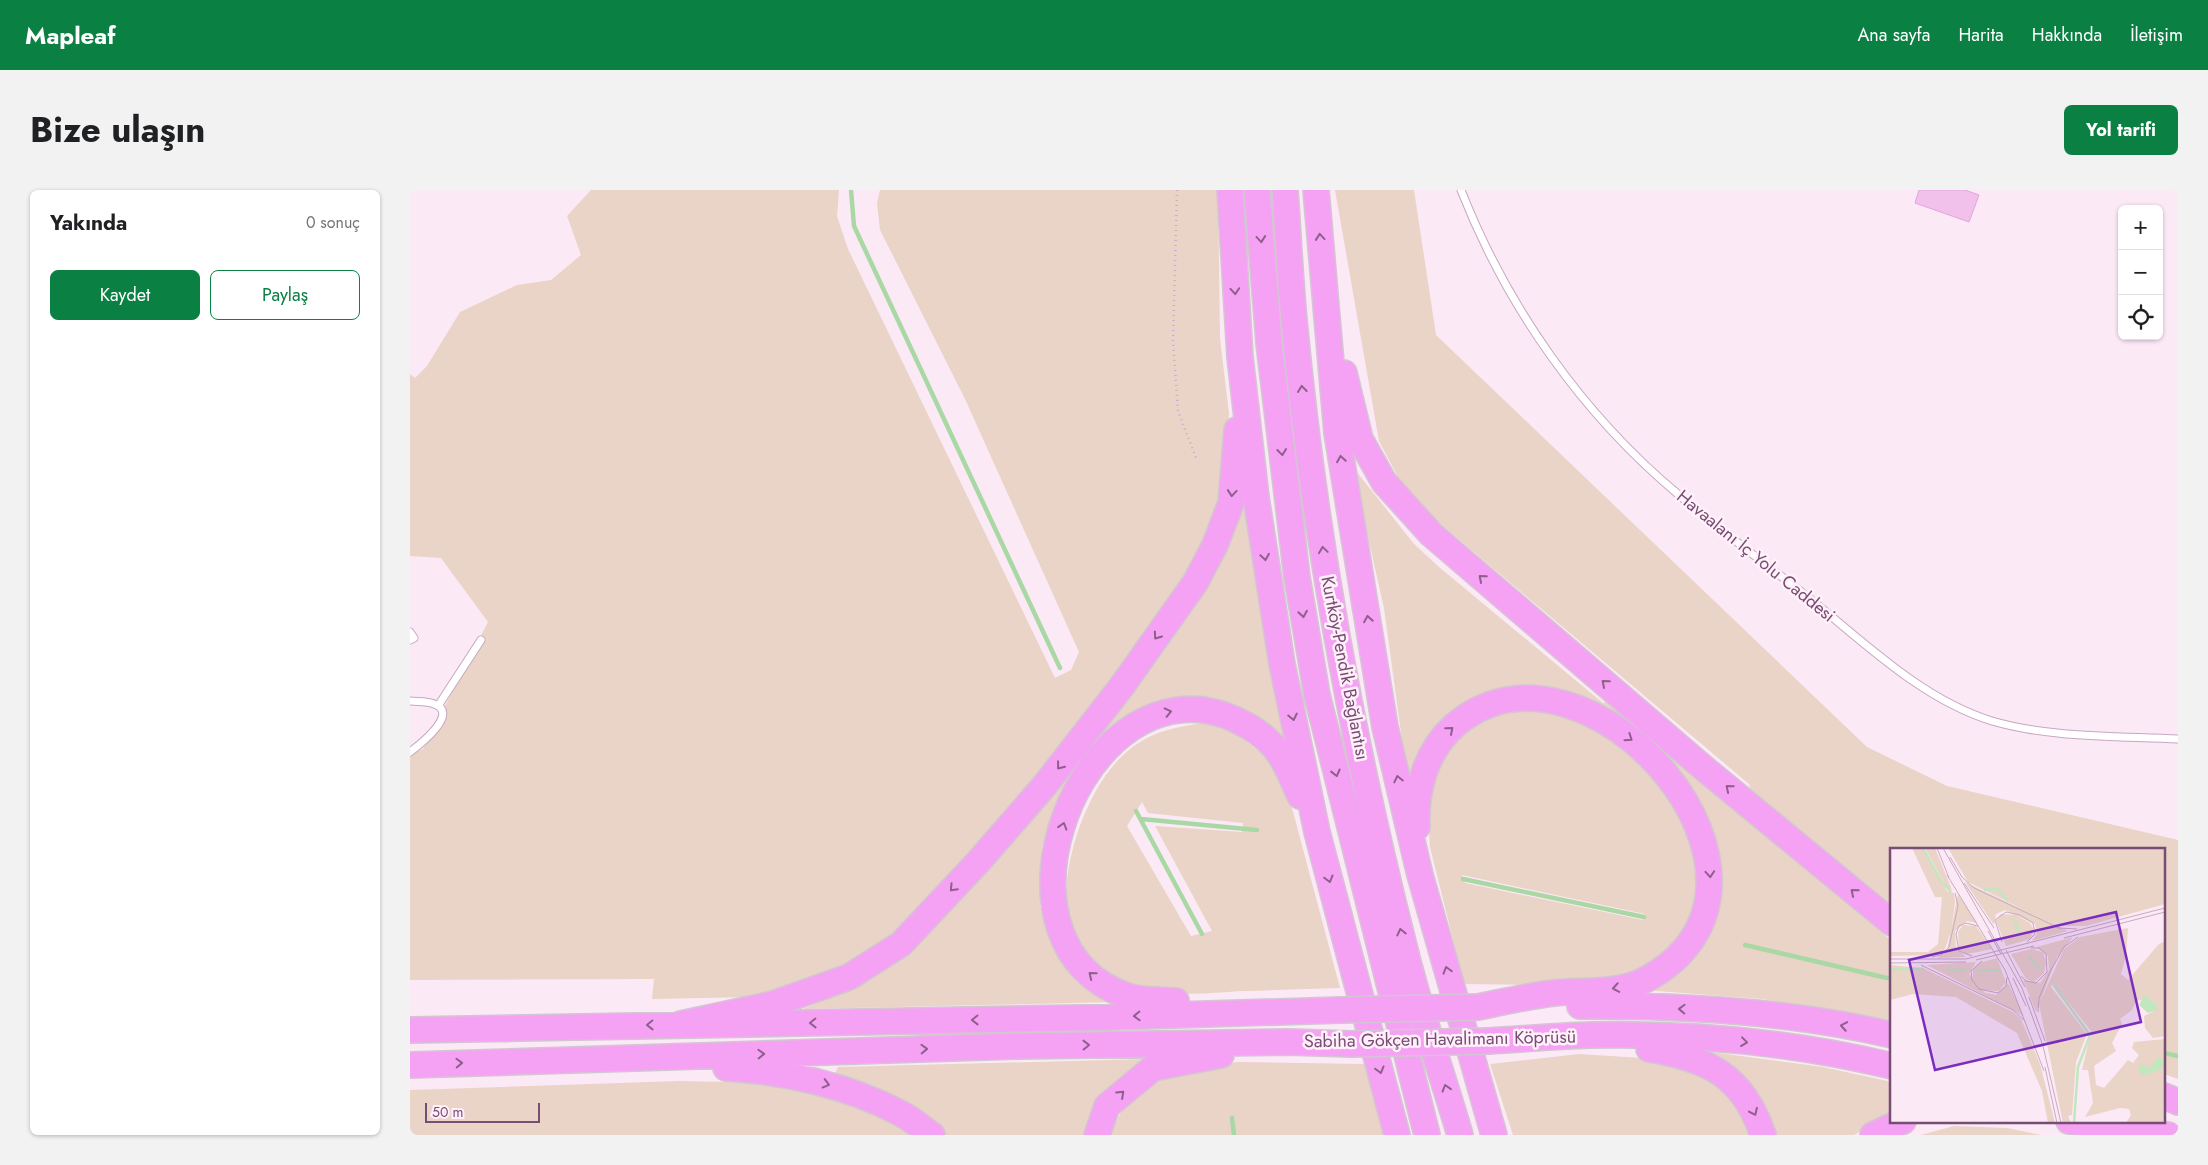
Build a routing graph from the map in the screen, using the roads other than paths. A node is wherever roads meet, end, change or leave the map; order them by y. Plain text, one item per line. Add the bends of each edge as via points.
1 (1230, 190) edge
2 (1257, 190) edge
3 (1286, 190) edge
4 (1316, 190) edge
5 (1461, 190) edge
6 (1324, 285) junction
7 (1240, 357) junction
8 (410, 632) edge
9 (410, 640) edge
10 (481, 640) dead end
11 (410, 700) edge
12 (438, 706) junction
13 (2178, 739) edge
14 (411, 749) edge
15 (1317, 832) junction
16 (1420, 875) junction
17 (1890, 921) edge
18 (1478, 1007) junction
19 (1291, 1012) junction
20 (681, 1024) junction
21 (410, 1030) edge
22 (1591, 1035) junction
23 (1890, 1035) edge
24 (1289, 1042) junction
25 (587, 1059) junction
26 (410, 1064) edge
27 (1890, 1066) edge
28 (2166, 1097) edge
29 (2178, 1103) edge
30 (1901, 1122) edge
31 (2076, 1122) edge
32 (2124, 1122) edge
33 (932, 1135) edge
34 (1097, 1135) edge
35 (1397, 1135) edge
36 (1427, 1135) edge
37 (1460, 1135) edge
38 (1494, 1135) edge
39 (1763, 1135) edge
40 (1874, 1135) edge
41 (2168, 1135) edge
42 (2176, 1135) edge

1 -> 7 highway
2 -> 36 highway, Kurtköy-Pendik Bağlantısı via 1270,352 1297,577 1317,695
37 -> 3 highway, Kurtköy-Pendik Bağlantısı via 1405,951 1347,687 1324,564 1294,320
6 -> 4 highway
5 - 13 lane, Havaalanı İç Yolu Caddesi via 1496,268 1546,351 1574,387 1678,495 1872,649 1924,688 1992,721 2032,730
16 -> 6 highway via 1385,727 1337,433
17 -> 6 highway via 1706,770 1431,534 1384,482 1360,439
7 -> 15 highway via 1256,497 1282,664
7 -> 20 highway via 1231,503 1215,545 1195,583 1045,786 900,944 849,977 814,990 773,1004
8 - 9 lane via 414,638
10 - 12 lane
11 - 12 lane
12 - 14 lane via 442,715 437,727 427,739
19 -> 15 highway via 1196,1001 1153,1000 1128,996 1102,983 1084,970 1059,929 1052,880 1054,857 1069,807 1100,757 1122,734 1169,711 1218,712 1252,729 1268,742 1280,754
15 -> 35 highway
16 -> 18 highway via 1416,813 1429,758 1442,737 1462,719 1487,705 1520,697 1574,706 1636,743 1662,768 1697,825 1707,851 1711,876 1708,903 1701,927 1688,946 1670,962 1644,980 1617,989 1552,993
38 -> 16 highway
18 - 19 highway, Sabiha Gökçen Havalimanı Köprüsü, bridge
23 -> 18 highway via 1793,1017 1694,1009
19 -> 20 highway
20 -> 21 highway
22 - 24 highway, Sabiha Gökçen Havalimanı Köprüsü, bridge via 1488,1041
22 -> 27 highway via 1716,1038 1842,1054
22 -> 39 highway via 1682,1054 1715,1068 1746,1096
25 -> 24 highway via 1020,1046
34 -> 24 highway via 1107,1106 1153,1068
26 -> 25 highway
25 -> 33 highway via 789,1074 838,1088 901,1113
28 - 29 highway
30 - 40 highway
31 - 41 highway
32 - 42 highway

